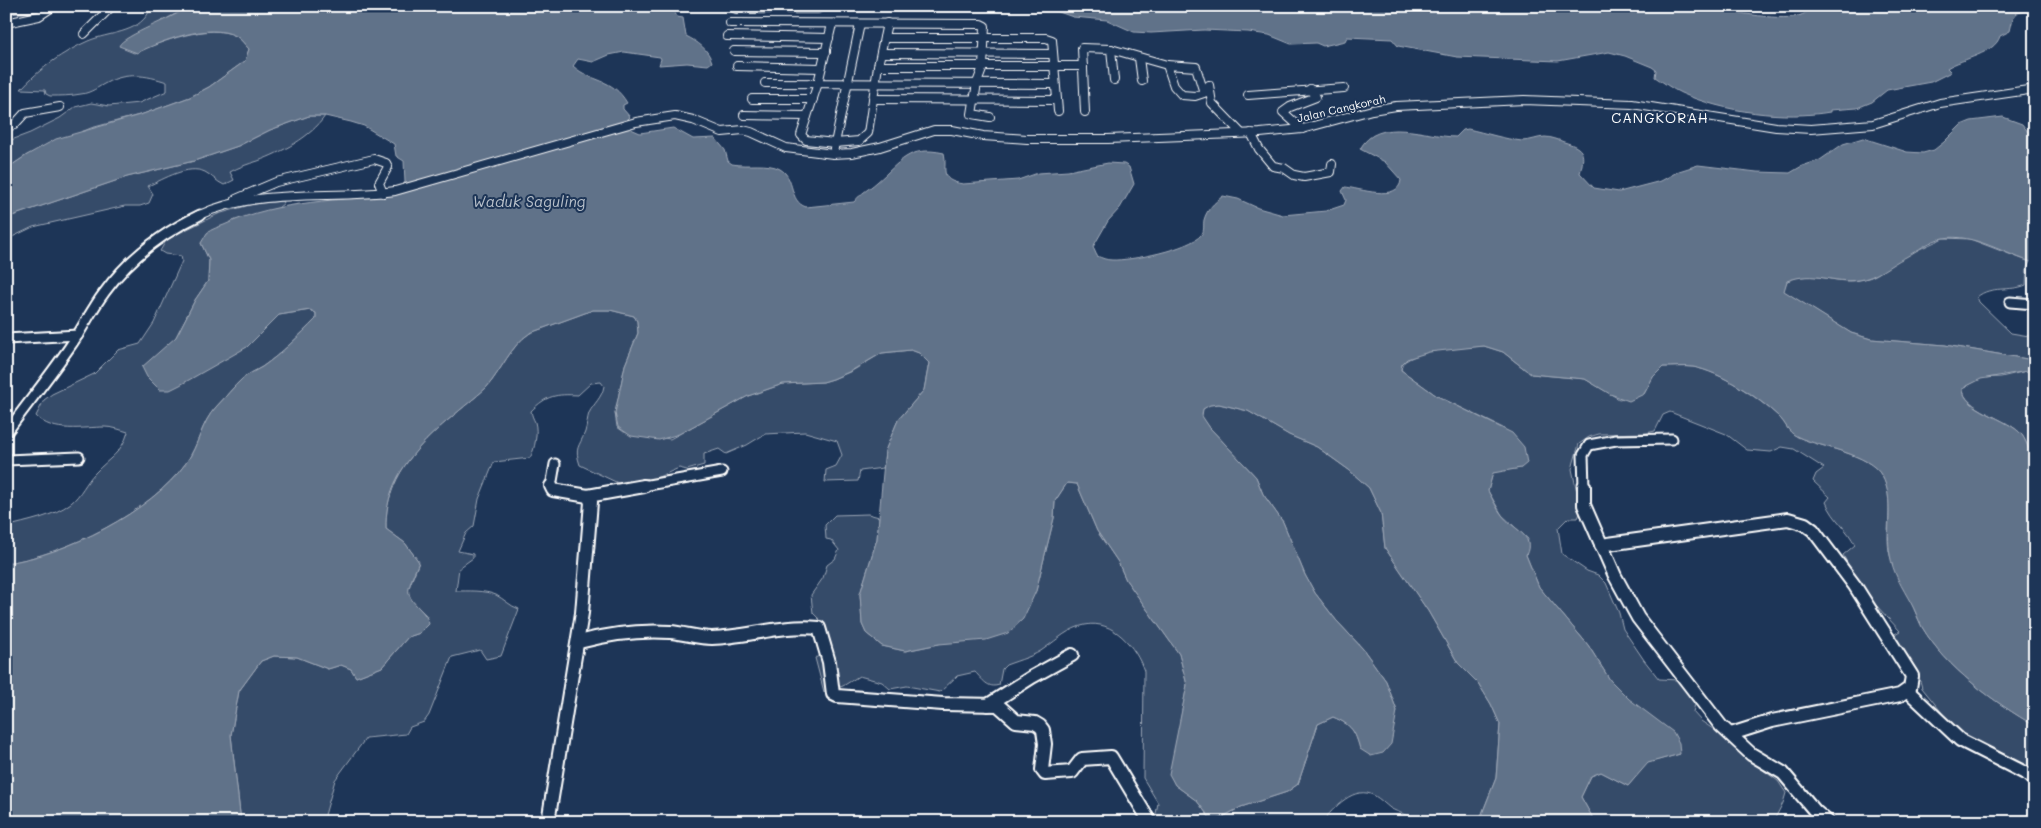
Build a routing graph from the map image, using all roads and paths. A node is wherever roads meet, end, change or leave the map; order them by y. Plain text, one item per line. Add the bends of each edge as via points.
1 (66, 6) edge
2 (112, 6) edge
3 (52, 7) edge
4 (817, 8) edge
5 (6, 9) edge
6 (736, 9) dead end
7 (6, 23) edge
8 (730, 23) dead end
9 (829, 23) junction
10 (888, 23) junction
11 (860, 24) junction
12 (84, 34) dead end
13 (727, 36) dead end
14 (829, 38) junction
15 (884, 38) junction
16 (984, 39) junction
17 (1111, 50) junction
18 (734, 51) dead end
19 (826, 52) junction
20 (881, 53) junction
21 (983, 54) junction
22 (1052, 54) junction
23 (1139, 58) junction
24 (1167, 65) junction
25 (737, 66) dead end
26 (878, 66) junction
27 (1053, 66) junction
28 (1083, 66) junction
29 (821, 68) junction
30 (983, 68) junction
31 (1321, 79) dead end
32 (1114, 80) dead end
33 (1142, 81) dead end
34 (765, 83) dead end
35 (818, 83) junction
36 (847, 83) junction
37 (977, 83) junction
38 (875, 84) junction
39 (1055, 84) junction
40 (1209, 85) dead end
41 (1344, 88) dead end
42 (1310, 89) junction
43 (1325, 89) junction
44 (2035, 89) edge
45 (1248, 95) dead end
46 (752, 99) dead end
47 (813, 99) junction
48 (873, 99) junction
49 (974, 99) junction
50 (1057, 100) junction
51 (60, 107) dead end
52 (1058, 112) dead end
53 (1085, 112) dead end
54 (744, 115) dead end
55 (807, 116) junction
56 (990, 117) dead end
57 (6, 128) edge
58 (1302, 129) junction
59 (1241, 133) junction
60 (1251, 133) junction
61 (835, 143) junction
62 (833, 154) junction
63 (1332, 164) dead end
64 (383, 193) junction
65 (217, 208) junction
66 (2010, 302) dead end
67 (2035, 304) edge
68 (78, 335) junction
69 (6, 340) edge
70 (6, 433) edge
71 (1672, 439) dead end
72 (79, 457) dead end
73 (6, 460) edge
74 (555, 464) dead end
75 (722, 472) dead end
76 (588, 496) junction
77 (1601, 545) junction
78 (579, 642) junction
79 (1072, 655) dead end
80 (1909, 692) junction
81 (988, 705) junction
82 (1731, 734) junction
83 (2035, 781) edge
84 (548, 822) edge
85 (1150, 822) edge
86 (1828, 822) edge

1 - 3 street
2 - 12 street
3 - 5 street
3 - 7 street via 39,16
4 - 6 street
4 - 9 street
8 - 9 street
9 - 11 street
9 - 14 street
10 - 11 street
10 - 15 street
10 - 16 street via 981,24 985,26
11 - 36 street
13 - 14 street
14 - 19 street
15 - 16 street
15 - 20 street
16 - 21 street
16 - 22 street via 1046,38 1052,40
17 - 23 street
17 - 28 street via 1082,48
17 - 32 street
18 - 19 street
19 - 29 street
20 - 21 street
20 - 26 street
21 - 22 street
21 - 30 street
22 - 27 street
23 - 24 street
23 - 33 street
24 - 24 street via 1196,67 1204,93 1185,96 1177,93
25 - 29 street
26 - 30 street
26 - 38 street
27 - 28 street
27 - 30 street
27 - 39 street
28 - 53 street
29 - 35 street
30 - 37 street
31 - 43 street
34 - 35 street
35 - 36 street
35 - 47 street
36 - 38 street
36 - 61 street
37 - 38 street
37 - 39 street
37 - 49 street
38 - 48 street
39 - 50 street
40 - 59 street via 1212,103
41 - 43 street
42 - 43 street
42 - 45 street
42 - 58 street via 1316,98 1283,112
44 - 58 street, Jalan Cangkorah via 1940,103 1873,124 1811,129 1632,104 1524,100 1396,106
46 - 47 street
47 - 55 street
48 - 49 street
48 - 61 street via 868,133 863,139
49 - 50 street
49 - 56 street via 972,114
50 - 52 street
51 - 57 street via 25,113 14,125
54 - 55 street
55 - 61 street via 800,135 806,140
58 - 60 street, Jalan Cangkorah
59 - 60 street, Jalan Cangkorah
59 - 62 street, Jalan Cangkorah via 1108,140 1027,139 944,130 921,133 880,147
60 - 63 street via 1272,166 1285,167 1295,175 1312,178 1331,172
61 - 62 street
62 - 64 street, Jalan Cangkorah via 786,148 744,130 722,132 676,116 632,123
64 - 65 street via 284,196
64 - 65 street via 379,183 388,167 386,163 371,159 276,182
65 - 68 street via 165,232 141,250 102,294
66 - 67 street
68 - 69 street
68 - 70 street
71 - 77 street via 1601,442 1586,448 1583,455 1583,502
72 - 73 street
74 - 76 street via 553,490
75 - 76 street
76 - 78 street via 591,502 588,556
77 - 80 street via 1788,520 1805,524 1855,586 1912,676 1913,686
77 - 82 street via 1638,618 1717,722
78 - 81 street via 611,633 681,633 709,638 817,627 829,662 833,694 837,696
78 - 84 street
79 - 81 street
80 - 82 street via 1772,721
80 - 83 street via 1960,740
81 - 85 street via 1003,707 1013,719 1041,726 1046,744 1042,770 1045,774 1072,772 1082,759 1111,757
82 - 86 street via 1756,758 1783,772

